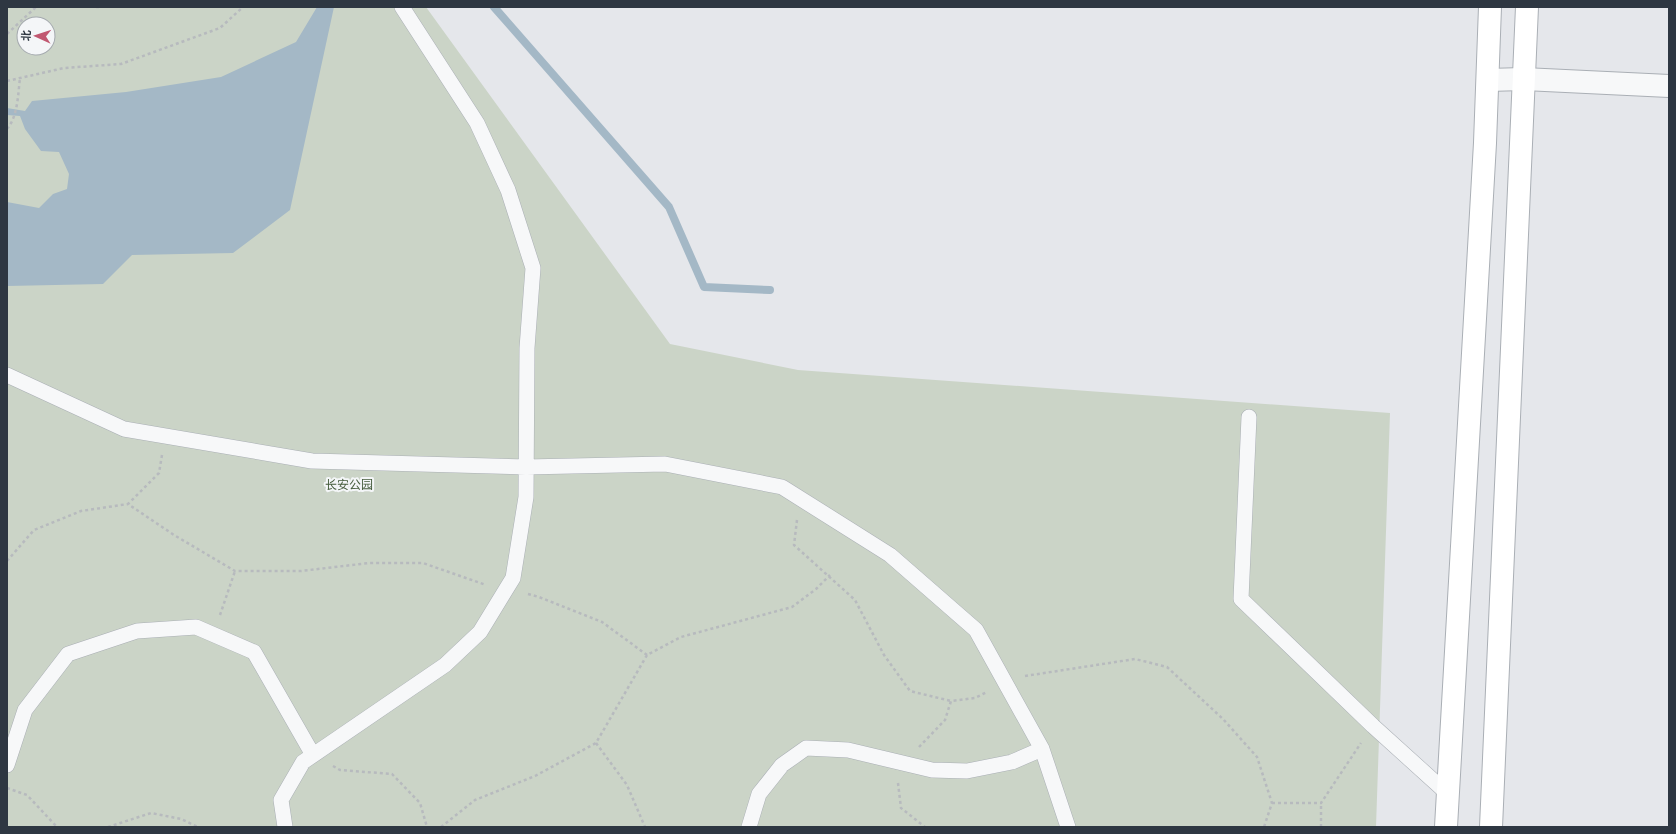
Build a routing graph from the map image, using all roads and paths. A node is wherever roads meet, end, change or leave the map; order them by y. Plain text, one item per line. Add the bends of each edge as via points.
1 (36, 7) edge
2 (96, 7) edge
3 (102, 7) edge
4 (242, 7) edge
5 (402, 7) edge
6 (1490, 7) edge
7 (1527, 7) edge
8 (7, 34) edge
9 (20, 78) junction
10 (1523, 79) junction
11 (1488, 80) junction
12 (7, 81) edge
13 (1669, 86) edge
14 (7, 128) edge
15 (7, 377) edge
16 (1249, 417) dead end
17 (166, 436) junction
18 (526, 468) junction
19 (808, 503) junction
20 (128, 504) junction
21 (7, 561) edge
22 (235, 572) junction
23 (830, 575) junction
24 (506, 590) junction
25 (213, 634) junction
26 (647, 655) junction
27 (1006, 683) junction
28 (951, 701) junction
29 (1373, 726) junction
30 (596, 743) junction
31 (1042, 748) junction
32 (313, 755) junction
33 (908, 764) junction
34 (7, 765) edge
35 (7, 788) edge
36 (1447, 793) junction
37 (1272, 803) junction
38 (1321, 803) junction
39 (57, 827) edge
40 (108, 827) edge
41 (198, 827) edge
42 (285, 827) edge
43 (427, 827) edge
44 (441, 827) edge
45 (644, 827) edge
46 (749, 827) edge
47 (925, 827) edge
48 (1068, 827) edge
49 (1264, 827) edge
50 (1321, 827) edge
51 (1446, 827) edge
52 (1491, 827) edge

1 - 8 path
2 - 3 path
4 - 9 path via 220,28 122,64 64,68
5 - 18 lane via 477,123 508,190 533,268 527,348
6 - 11 main road
7 - 10 main road
9 - 12 path
9 - 14 path via 18,100 12,123
10 - 11 street
10 - 13 street
10 - 52 main road
11 - 36 main road
15 - 17 lane via 124,429
16 - 29 lane via 1241,599
17 - 18 lane via 312,461
17 - 20 path via 159,473
18 - 19 lane via 665,464 782,486
18 - 24 lane via 526,497 513,578
19 - 23 path via 796,522 794,545
19 - 27 lane via 890,555 976,630
20 - 21 path via 81,512 34,530
20 - 22 path
22 - 24 path via 301,571 370,563 423,563 478,584
22 - 25 path
23 - 26 path via 792,607 681,637
23 - 28 path via 855,600 884,655 910,691
24 - 26 path via 539,597 602,622
24 - 32 lane via 480,632 445,665
25 - 32 lane via 254,652
25 - 34 lane via 196,627 137,631 68,654 25,710
26 - 30 path
27 - 28 path via 975,698
27 - 31 lane
27 - 37 path via 1017,678 1135,659 1166,667 1223,719 1257,757
28 - 33 path via 945,720 920,745
29 - 36 lane
29 - 38 path
30 - 44 path via 535,776 475,800
30 - 45 path via 627,785
31 - 33 lane via 1012,762 967,771 932,770
31 - 48 lane
32 - 42 lane via 303,762 282,800
32 - 43 path via 340,770 392,774 420,803
33 - 46 lane via 848,750 806,748 782,765 759,794
33 - 47 path via 898,779 901,808
35 - 39 path via 27,795
36 - 51 main road
37 - 38 path
37 - 49 path
38 - 50 path
40 - 41 path via 151,813 181,819

